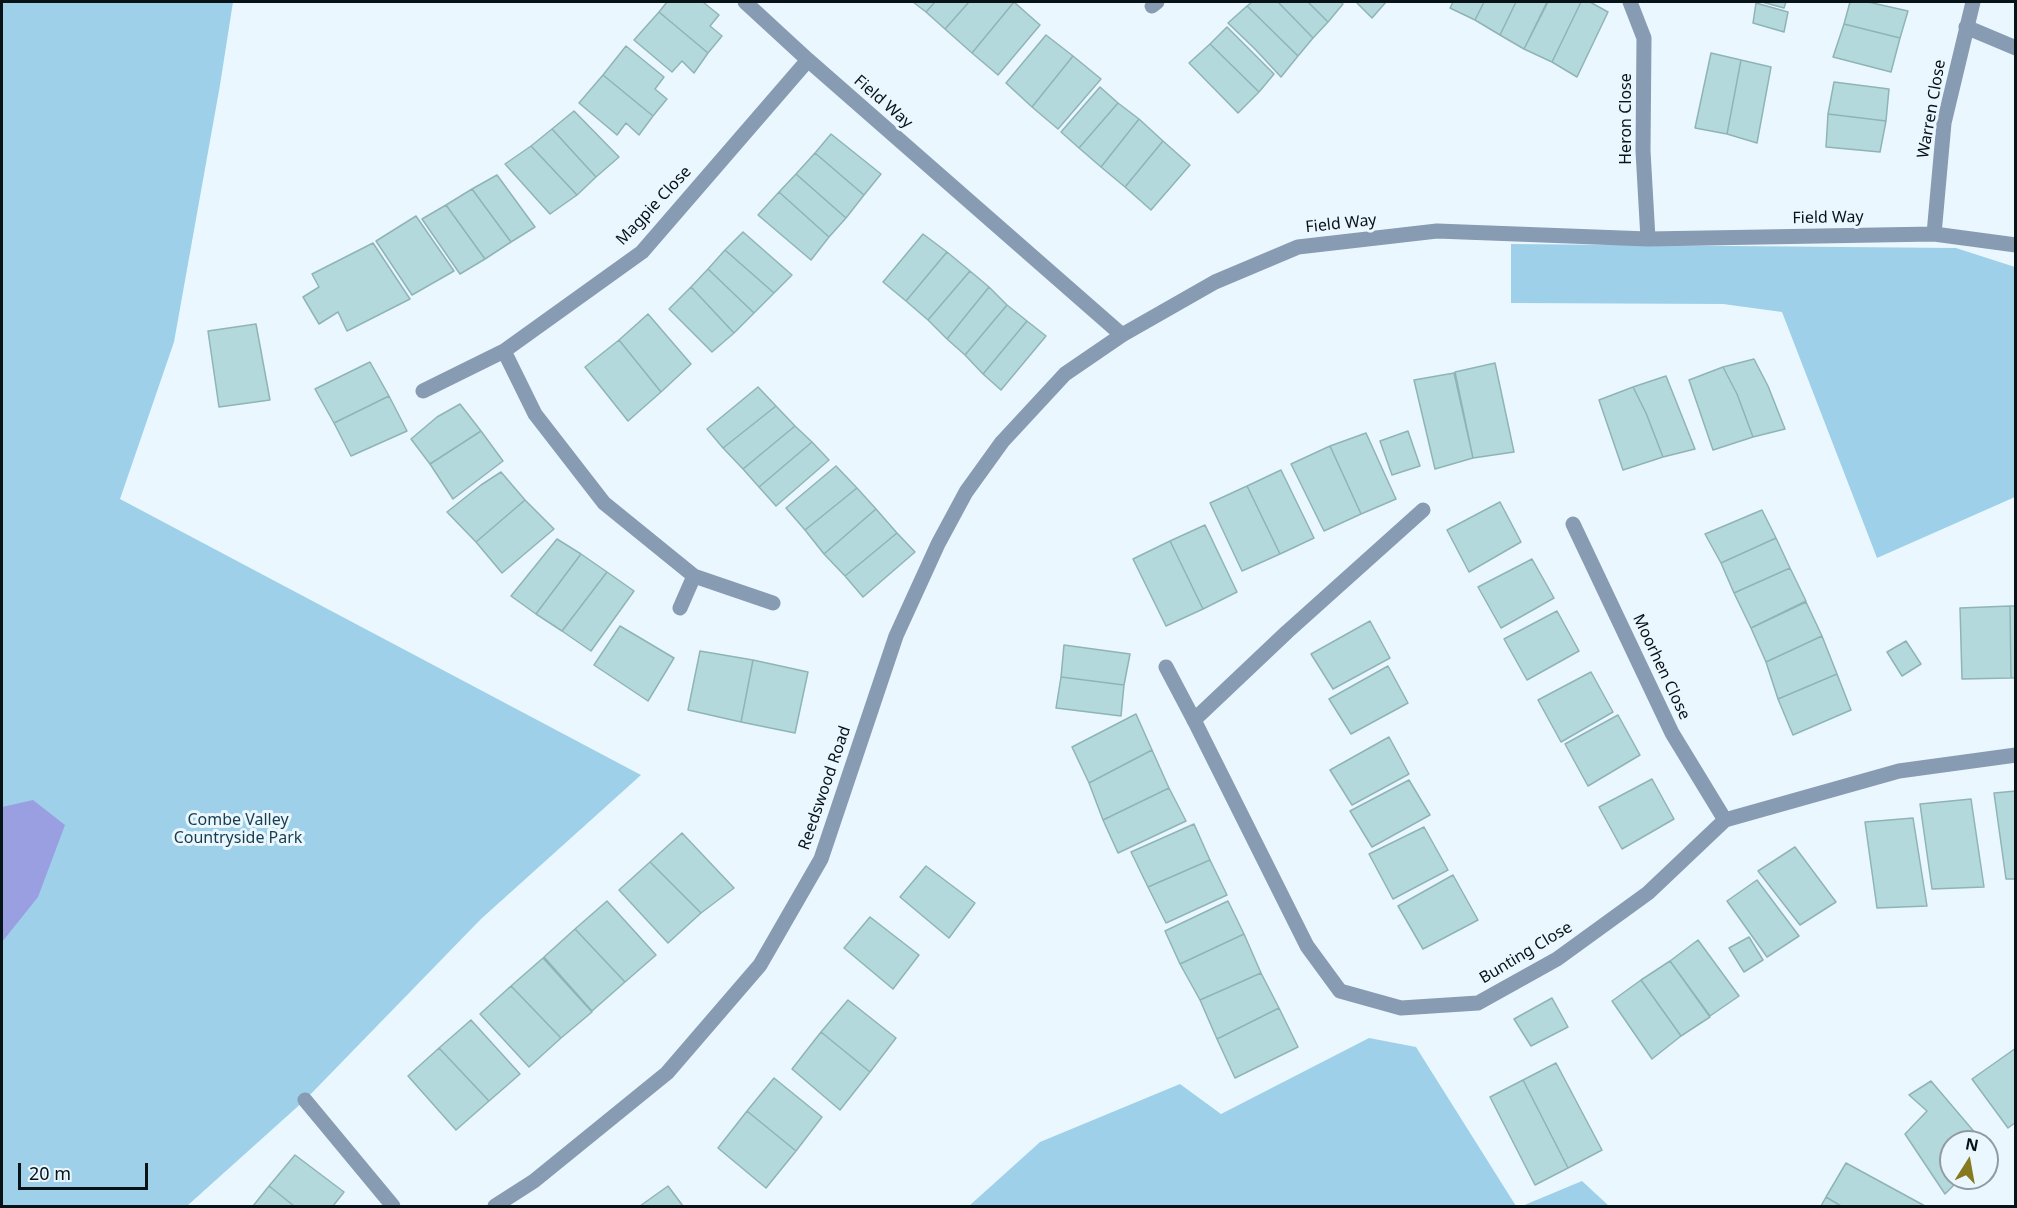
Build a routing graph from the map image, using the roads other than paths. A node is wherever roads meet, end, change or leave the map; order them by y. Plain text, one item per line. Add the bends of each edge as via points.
1 (745, 2) edge
2 (1630, 2) edge
3 (1973, 2) edge
4 (1966, 27) junction
5 (2016, 48) edge
6 (808, 60) junction
7 (1934, 234) junction
8 (1648, 239) junction
9 (2016, 245) edge
10 (1122, 334) junction
11 (504, 351) junction
12 (423, 391) dead end
13 (1423, 510) dead end
14 (1573, 524) dead end
15 (694, 576) junction
16 (773, 603) dead end
17 (680, 608) dead end
18 (1166, 667) dead end
19 (1194, 720) junction
20 (2016, 755) edge
21 (1725, 820) junction
22 (305, 1100) dead end
23 (393, 1206) edge
24 (495, 1206) edge

1 - 6 street, Field Way
2 - 8 street, Heron Close via 1644,38 1643,151
3 - 4 street, Warren Close
4 - 5 street
4 - 7 street, Warren Close via 1944,123
6 - 10 street, Field Way
6 - 11 street, Magpie Close via 642,252
7 - 8 street, Field Way
7 - 9 street, Field Way
8 - 10 street, Field Way via 1437,231 1298,246 1215,282
10 - 24 street, Reedswood Road via 1065,374 1002,442 966,492 896,636 821,859 760,965 667,1073 534,1181
11 - 12 street, Magpie Close
11 - 15 street via 535,414 604,503
13 - 19 street
14 - 21 street, Moorhen Close via 1672,733
15 - 16 street
15 - 17 street
18 - 19 street, Bunting Close
19 - 21 street, Bunting Close via 1307,946 1340,991 1401,1008 1478,1003 1557,960 1648,893
20 - 21 street, Bunting Close via 1899,771
22 - 23 street

